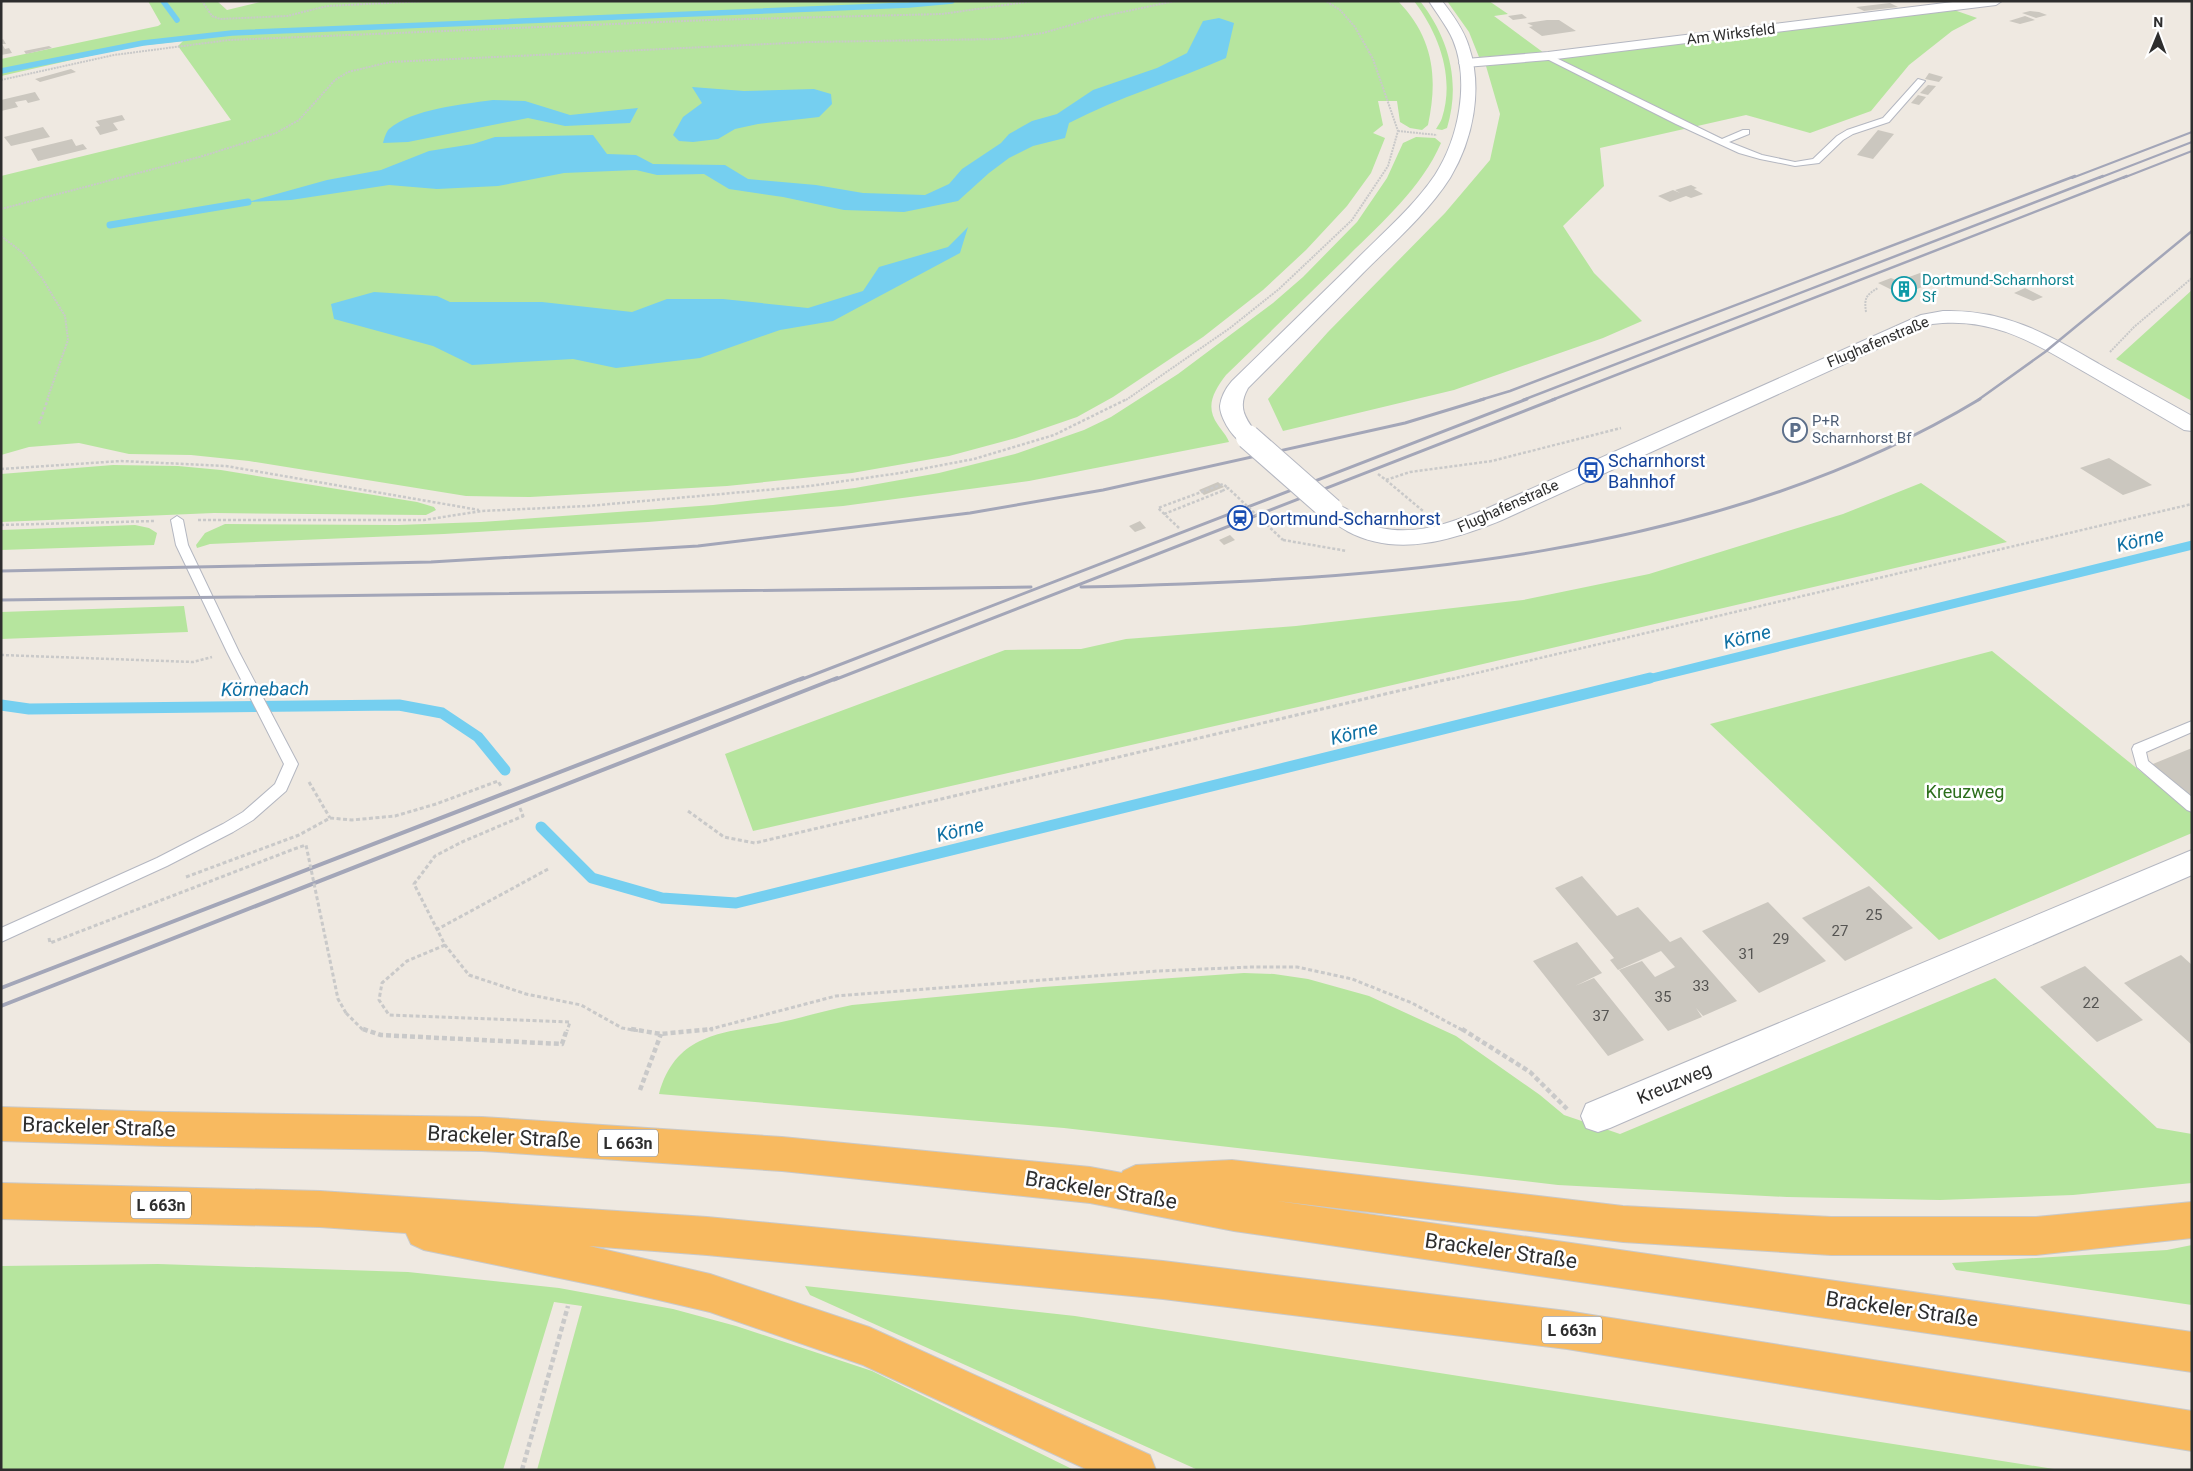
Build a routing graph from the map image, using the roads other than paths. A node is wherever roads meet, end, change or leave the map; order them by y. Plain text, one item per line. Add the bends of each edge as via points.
1 (1435, 1) edge
2 (1996, 1) edge
3 (1548, 56) junction
4 (1466, 63) junction
5 (1921, 81) dead end
6 (1746, 132) dead end
7 (1722, 142) junction
8 (2192, 425) edge
9 (177, 520) road end
10 (2192, 726) edge
11 (2192, 806) edge
12 (2192, 862) edge
13 (1, 935) edge
14 (1598, 1116) road end
15 (1, 1124) edge
16 (1090, 1185) junction
17 (1, 1201) edge
18 (320, 1210) junction
19 (2192, 1220) edge
20 (2192, 1352) edge
21 (2192, 1431) edge
22 (1135, 1470) edge

1 - 4 main road, Flughafenstraße via 1454,27
2 - 3 main road, Am Wirksfeld
3 - 4 main road, Am Wirksfeld
3 - 7 lane
4 - 8 main road, Flughafenstraße, bridge via 1468,94 1460,138 1442,177 1405,221 1232,395 1230,408 1234,422 1248,437 1331,510 1357,528 1382,536 1414,538 1448,532 1665,438 1836,359 1928,319 1941,317 1978,318 2017,328
5 - 7 lane via 1886,120 1845,135 1816,161 1795,164 1760,157
6 - 7 lane
9 - 13 lane via 182,545 291,764 281,787 248,816 228,828 162,862
10 - 11 lane via 2139,749 2142,763
12 - 14 main road, Kreuzweg
15 - 16 highway, Brackeler Straße / L 663n via 482,1134 782,1154
16 - 19 highway via 1232,1178 1622,1224 1831,1236 2036,1236
16 - 20 highway, Brackeler Straße / L 663n via 1234,1212
17 - 18 highway, L 663n
18 - 21 highway, L 663n via 707,1236 1163,1280 1567,1330
18 - 22 highway via 710,1293 869,1347

